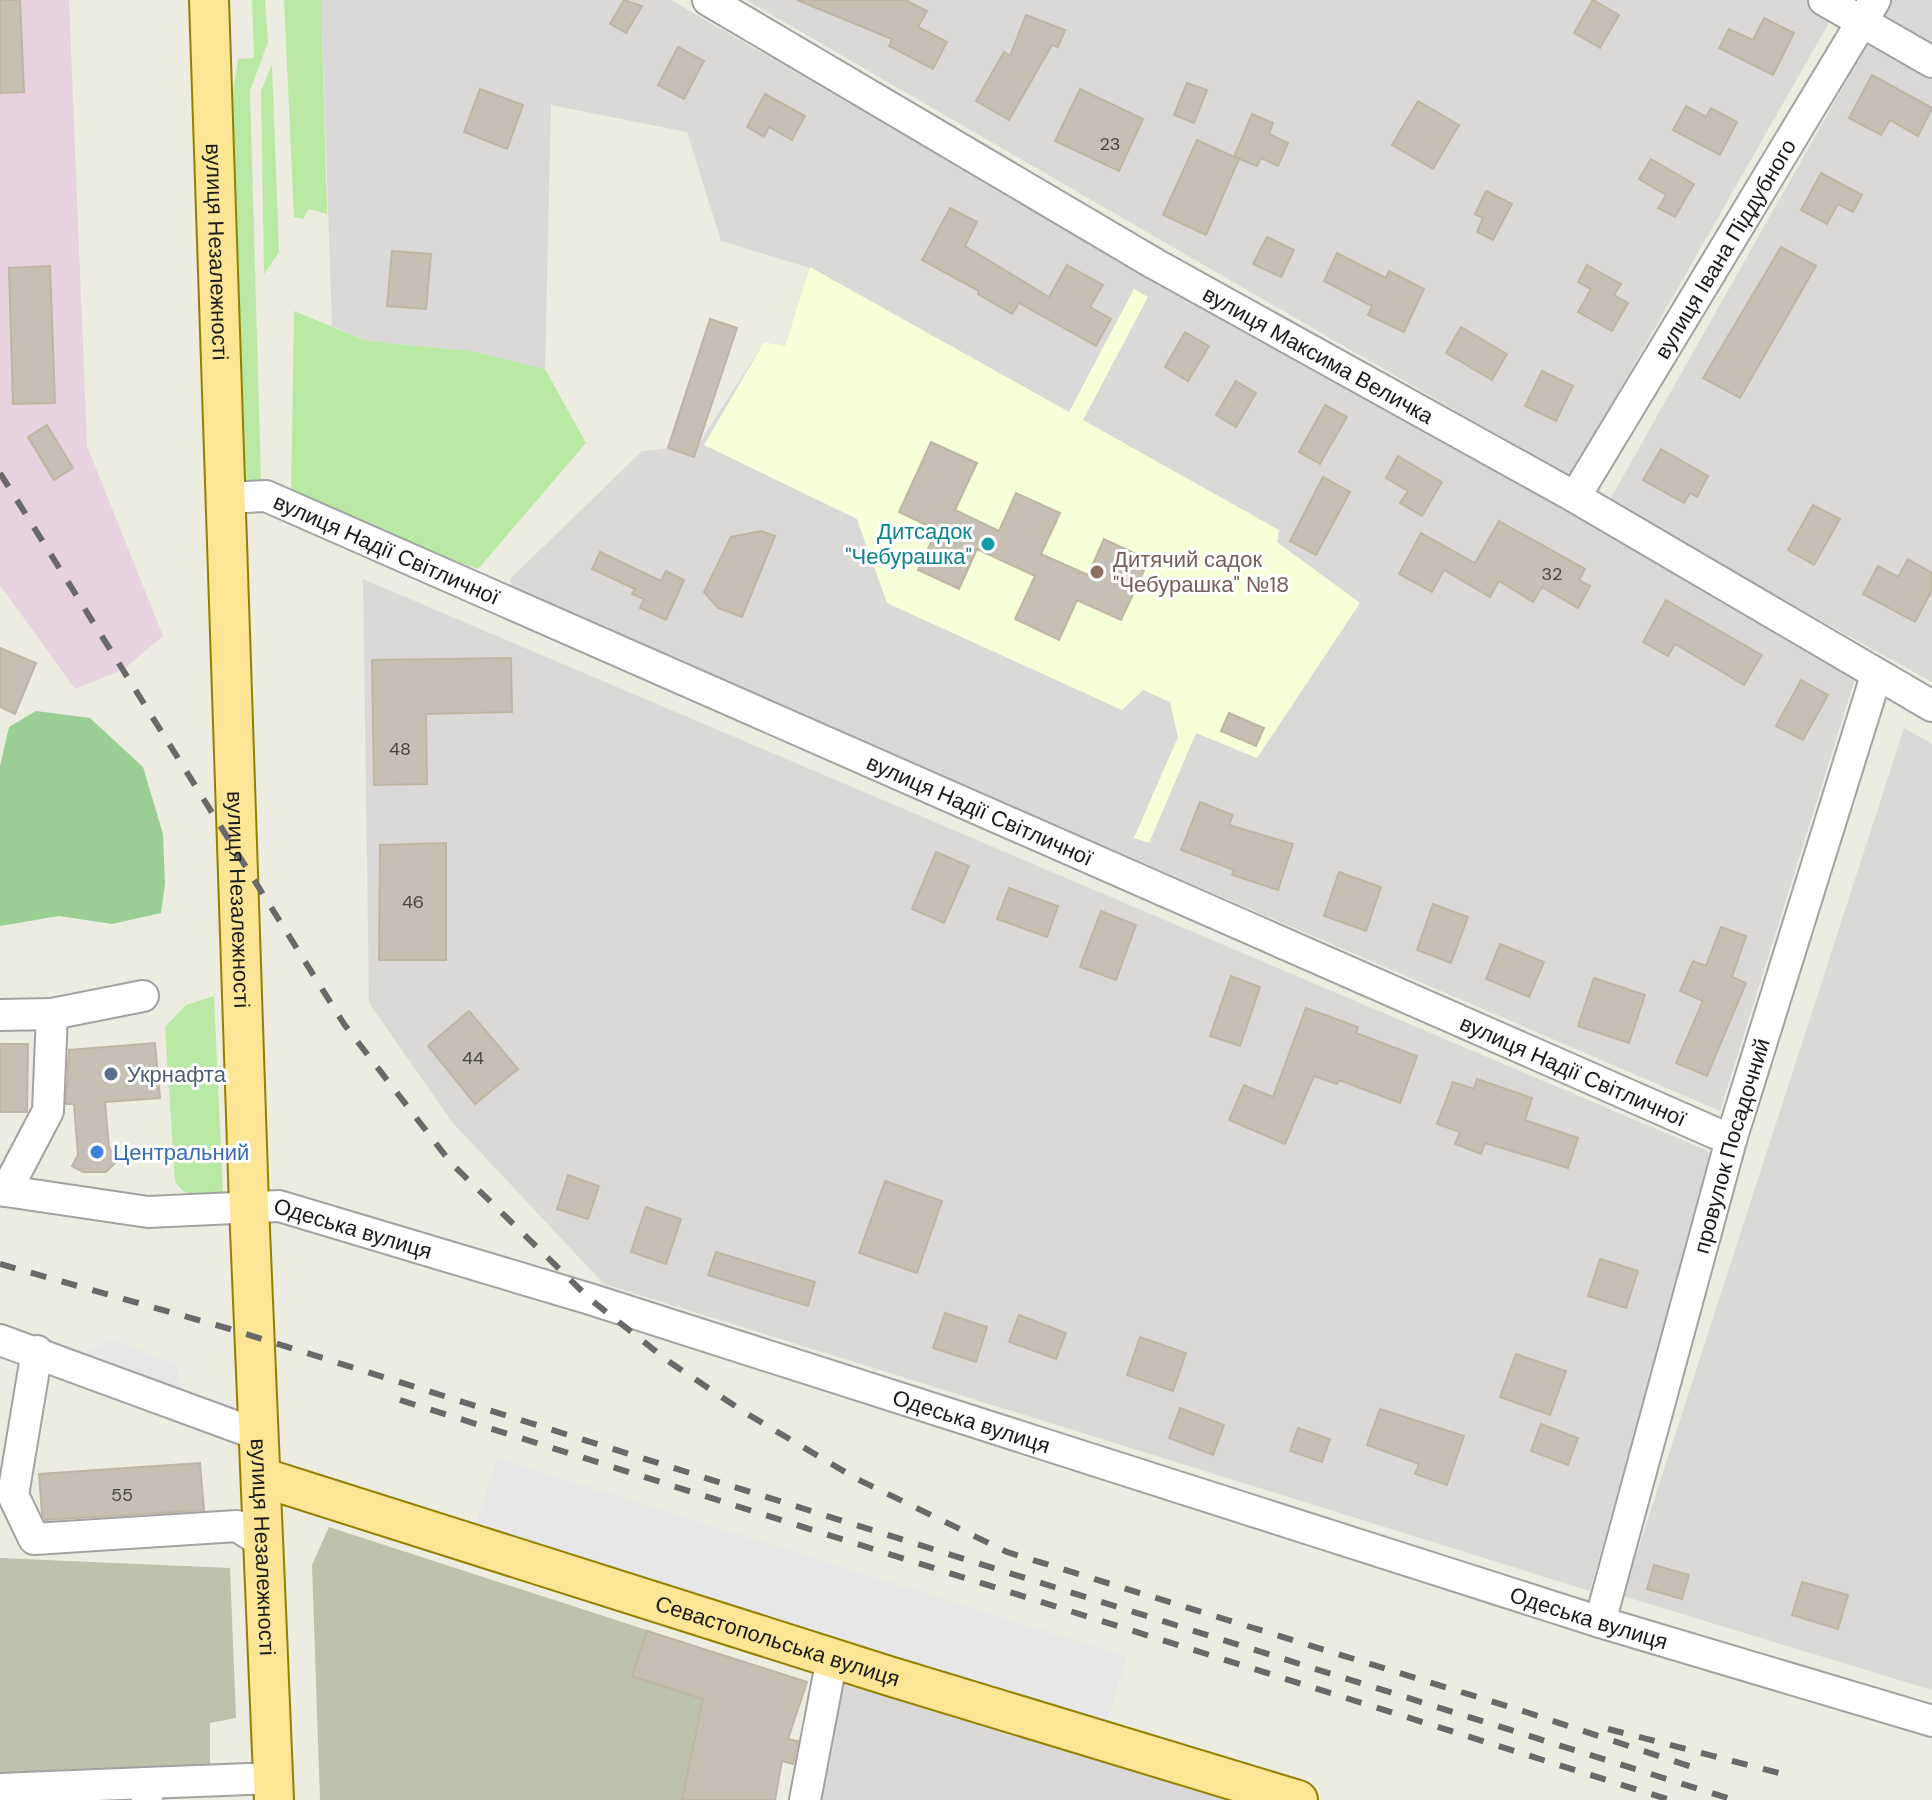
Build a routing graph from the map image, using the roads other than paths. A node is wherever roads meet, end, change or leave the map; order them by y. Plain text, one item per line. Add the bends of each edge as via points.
1 (209, 0) edge
2 (708, 0) edge
3 (1824, 0) edge
4 (1869, 11) edge
5 (1932, 62) edge
6 (1575, 497) junction
7 (226, 498) junction
8 (1876, 676) junction
9 (1932, 706) edge
10 (143, 996) dead end
11 (52, 1014) junction
12 (0, 1015) edge
13 (1731, 1140) junction
14 (3, 1190) edge
15 (249, 1206) junction
16 (0, 1340) edge
17 (37, 1351) junction
18 (259, 1435) junction
19 (261, 1477) junction
20 (6, 1496) edge
21 (264, 1543) junction
22 (1600, 1622) junction
23 (832, 1658) junction
24 (1932, 1721) edge
25 (0, 1789) edge
26 (274, 1789) edge
27 (147, 1792) edge
28 (805, 1800) edge
29 (1298, 1800) edge

1 - 7 main road, вулиця Незалежності
2 - 6 street, вулиця Максима Величка via 1155,264
3 - 4 street
4 - 5 street
4 - 6 street, вулиця Івана Піддубного
6 - 8 street, вулиця Максима Величка
7 - 13 street, вулиця Надії Світличної via 266,496
7 - 15 main road, вулиця Незалежності
8 - 9 street, вулиця Максима Величка
8 - 13 street, провулок Посадочний
10 - 11 street
11 - 12 street
11 - 14 street via 48,1111
13 - 22 street, провулок Посадочний
14 - 15 street, Одеська вулиця via 148,1212
15 - 18 main road, вулиця Незалежності
15 - 22 street, Одеська вулиця via 279,1206 590,1299
16 - 17 street
17 - 18 street
17 - 20 street
18 - 19 main road, вулиця Незалежності
19 - 21 main road, вулиця Незалежності
19 - 23 main road, Севастопольська вулиця
20 - 21 street via 34,1539 237,1526
21 - 26 main road, вулиця Незалежності
22 - 24 street, Одеська вулиця
23 - 28 street
23 - 29 main road, Севастопольська вулиця
25 - 27 street
26 - 27 street

